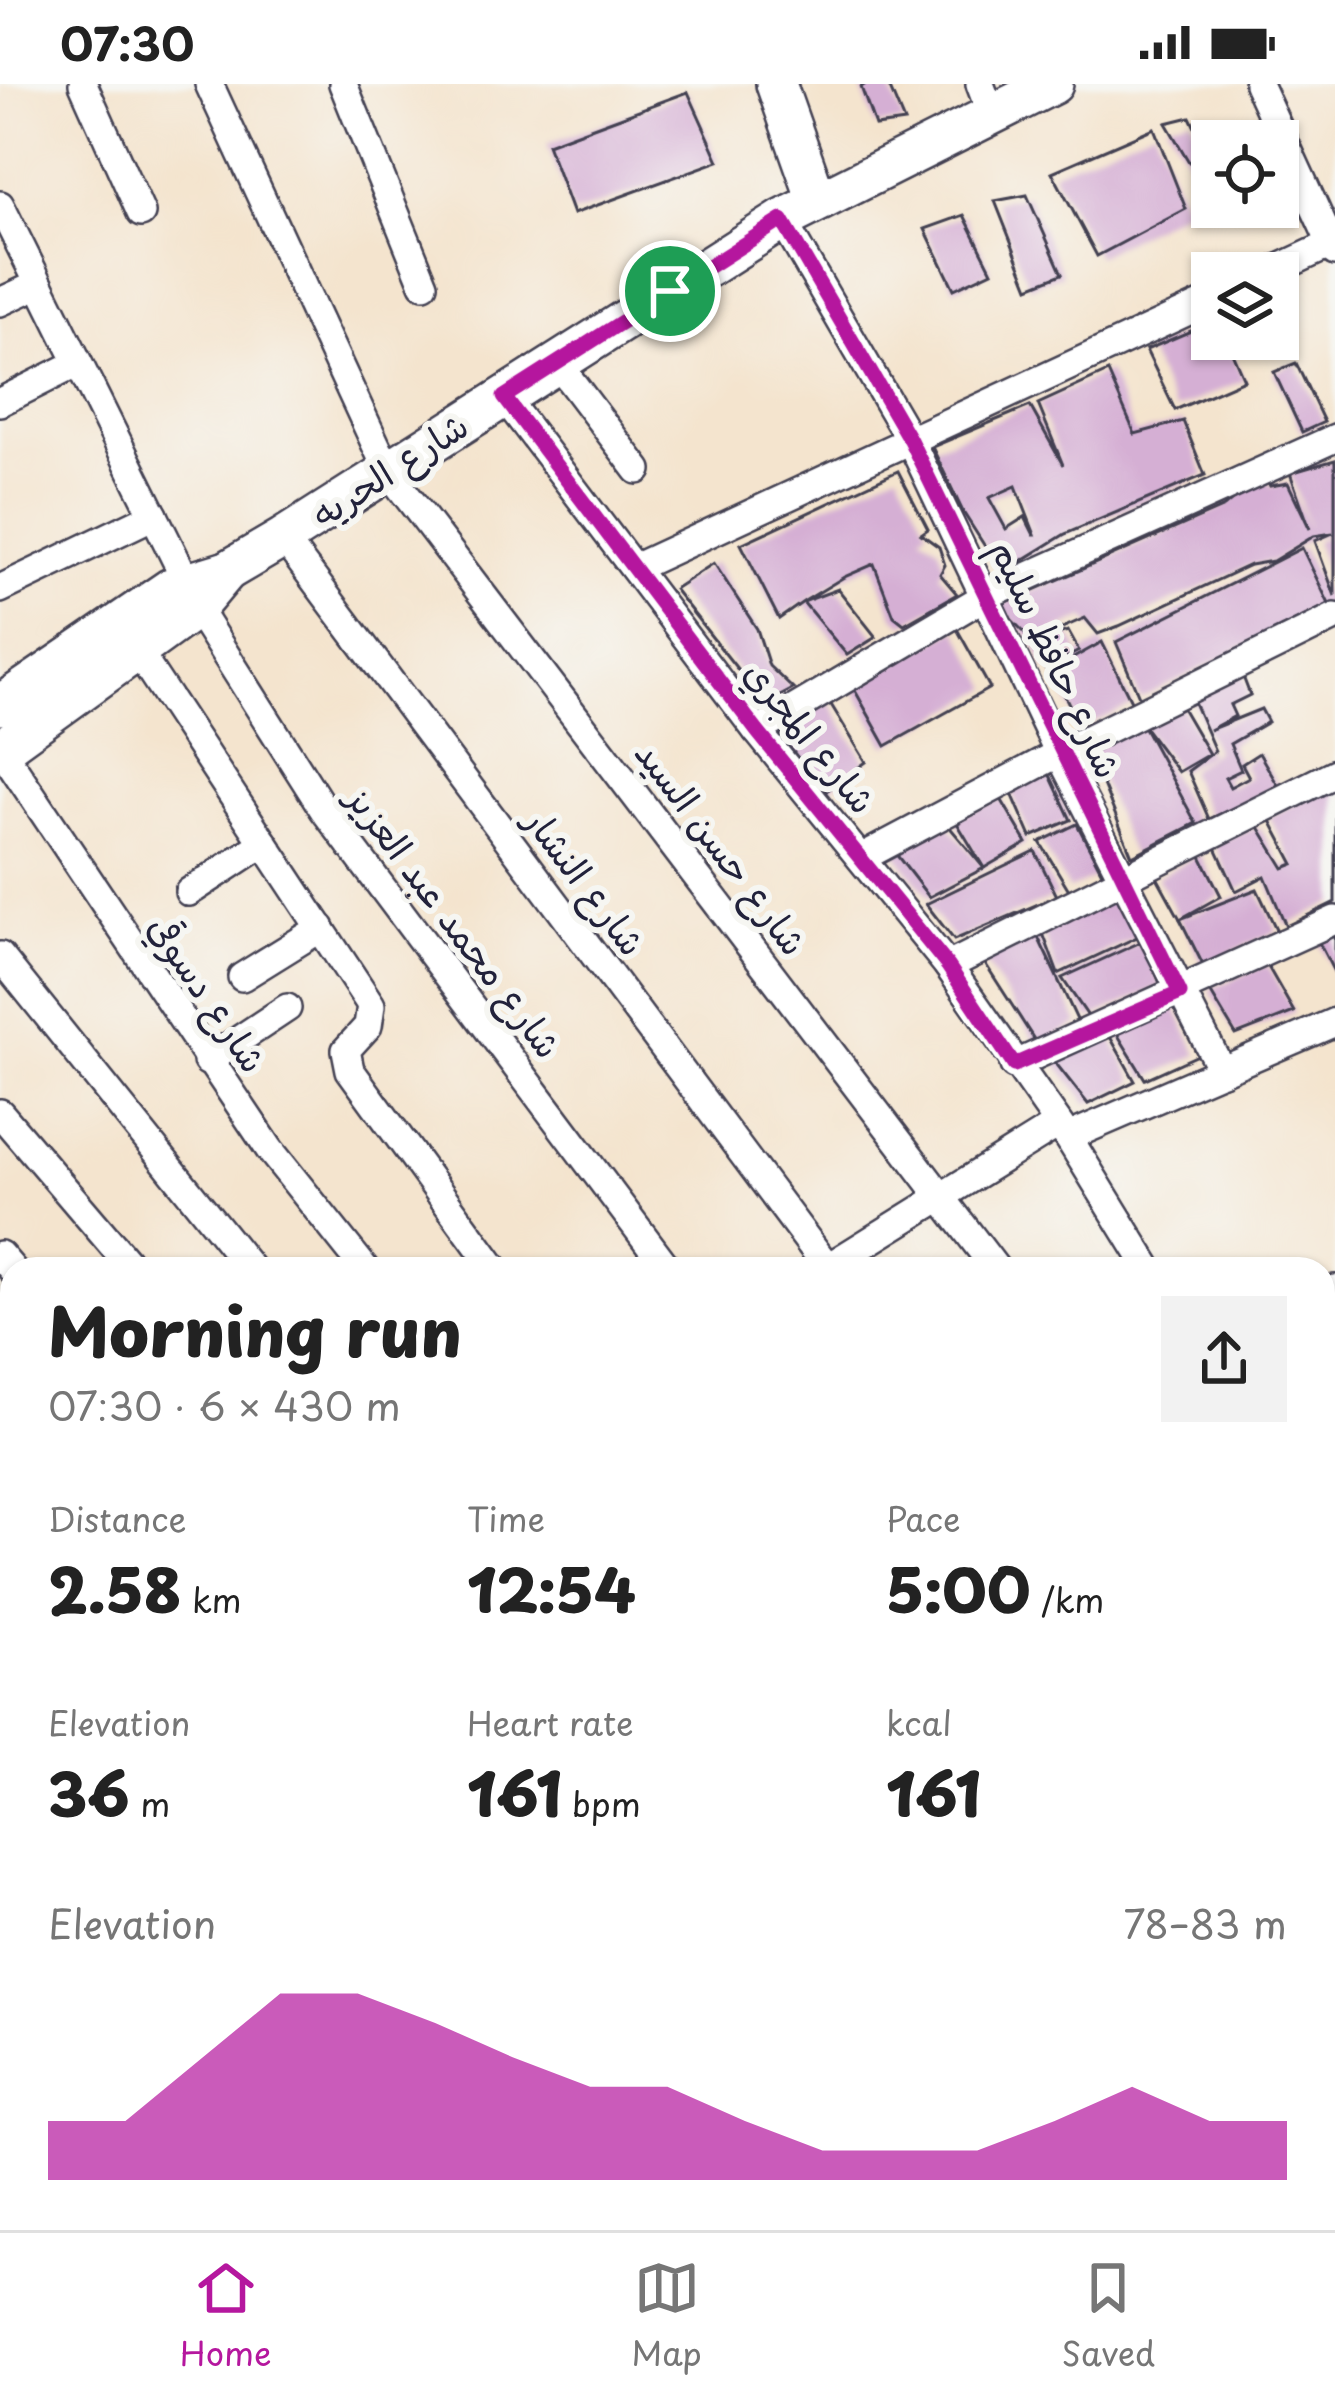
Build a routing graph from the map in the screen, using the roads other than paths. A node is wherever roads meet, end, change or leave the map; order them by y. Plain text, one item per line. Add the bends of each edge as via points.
1 (82, 84) edge
2 (209, 84) edge
3 (344, 84) edge
4 (776, 84) edge
5 (1053, 84) edge
6 (1258, 84) edge
7 (986, 99) edge
8 (817, 200) junction
9 (0, 206) edge
10 (142, 213) dead end
11 (782, 220) junction
12 (1333, 248) edge
13 (1299, 261) edge
14 (39, 284) junction
15 (424, 284) dead end
16 (0, 302) edge
17 (1191, 309) edge
18 (557, 362) junction
19 (78, 363) junction
20 (504, 397) junction
21 (0, 401) edge
22 (1335, 438) edge
23 (910, 440) junction
24 (638, 470) dead end
25 (388, 471) junction
26 (154, 515) junction
27 (284, 538) junction
28 (634, 568) junction
29 (0, 589) edge
30 (191, 594) junction
31 (987, 595) junction
32 (1335, 617) edge
33 (128, 637) junction
34 (0, 705) edge
35 (757, 731) junction
36 (0, 749) edge
37 (1059, 753) junction
38 (1335, 773) edge
39 (264, 843) junction
40 (861, 858) junction
41 (1123, 879) junction
42 (189, 892) dead end
43 (1335, 920) edge
44 (321, 928) junction
45 (0, 956) edge
46 (948, 966) junction
47 (242, 977) dead end
48 (1180, 993) junction
49 (287, 1008) dead end
50 (1335, 1022) edge
51 (207, 1061) junction
52 (1014, 1065) junction
53 (1222, 1071) junction
54 (0, 1113) edge
55 (1063, 1130) junction
56 (941, 1197) junction
57 (123, 1257) edge
58 (241, 1257) edge
59 (356, 1257) edge
60 (486, 1257) edge
61 (659, 1257) edge
62 (819, 1257) edge
63 (845, 1257) edge
64 (987, 1257) edge
65 (1142, 1257) edge

1 - 10 street
2 - 25 street, شارع حسن السيد
3 - 15 street
4 - 8 main road
5 - 7 main road, شارع الحريه
6 - 12 street
7 - 8 main road, شارع الحريه
8 - 11 main road, شارع الحريه
9 - 14 street, شارع محمد عبد العزيز
11 - 18 main road, شارع الحريه
11 - 23 street, شارع حافظ سليم
12 - 13 street
14 - 16 street
14 - 19 street, شارع محمد عبد العزيز
17 - 23 street
18 - 20 main road, شارع الحريه
18 - 24 street
19 - 21 street
19 - 26 street, شارع محمد عبد العزيز
20 - 25 main road, شارع الحريه
20 - 28 street, شارع المجري
22 - 31 street
23 - 28 street
23 - 31 street, شارع حافظ سليم
25 - 27 main road, شارع الحريه
25 - 56 street, شارع حسن السيد
26 - 29 street
26 - 30 street, شارع محمد عبد العزيز
27 - 30 main road, شارع الحريه
27 - 62 street, شارع النشار
28 - 35 street, شارع المجري
30 - 33 main road, شارع الحريه
30 - 61 street, شارع محمد عبد العزيز via 324,810
31 - 35 street
31 - 37 street, شارع حافظ سليم
32 - 37 street
33 - 34 main road, شارع الحريه
33 - 36 main road, شارع الحريه
33 - 39 street
35 - 40 street, شارع المجري
36 - 51 street, شارع دسوقي
37 - 40 street
37 - 41 street, شارع حافظ سليم
38 - 41 street
39 - 42 street
39 - 44 street
40 - 46 street, شارع المجري
41 - 46 street
41 - 48 street, شارع حافظ سليم
43 - 48 street
44 - 47 street
44 - 60 street via 371,1005 368,1026 346,1050 350,1070
45 - 58 street
46 - 52 street, شارع المجري
48 - 52 street
48 - 53 street, شارع حافظ سليم
49 - 51 street
50 - 53 street
51 - 59 street, شارع دسوقي
52 - 55 street, شارع المجري
53 - 55 street
54 - 57 street
55 - 56 street
55 - 65 street, شارع المجري
56 - 63 street
56 - 64 street, شارع حسن السيد

